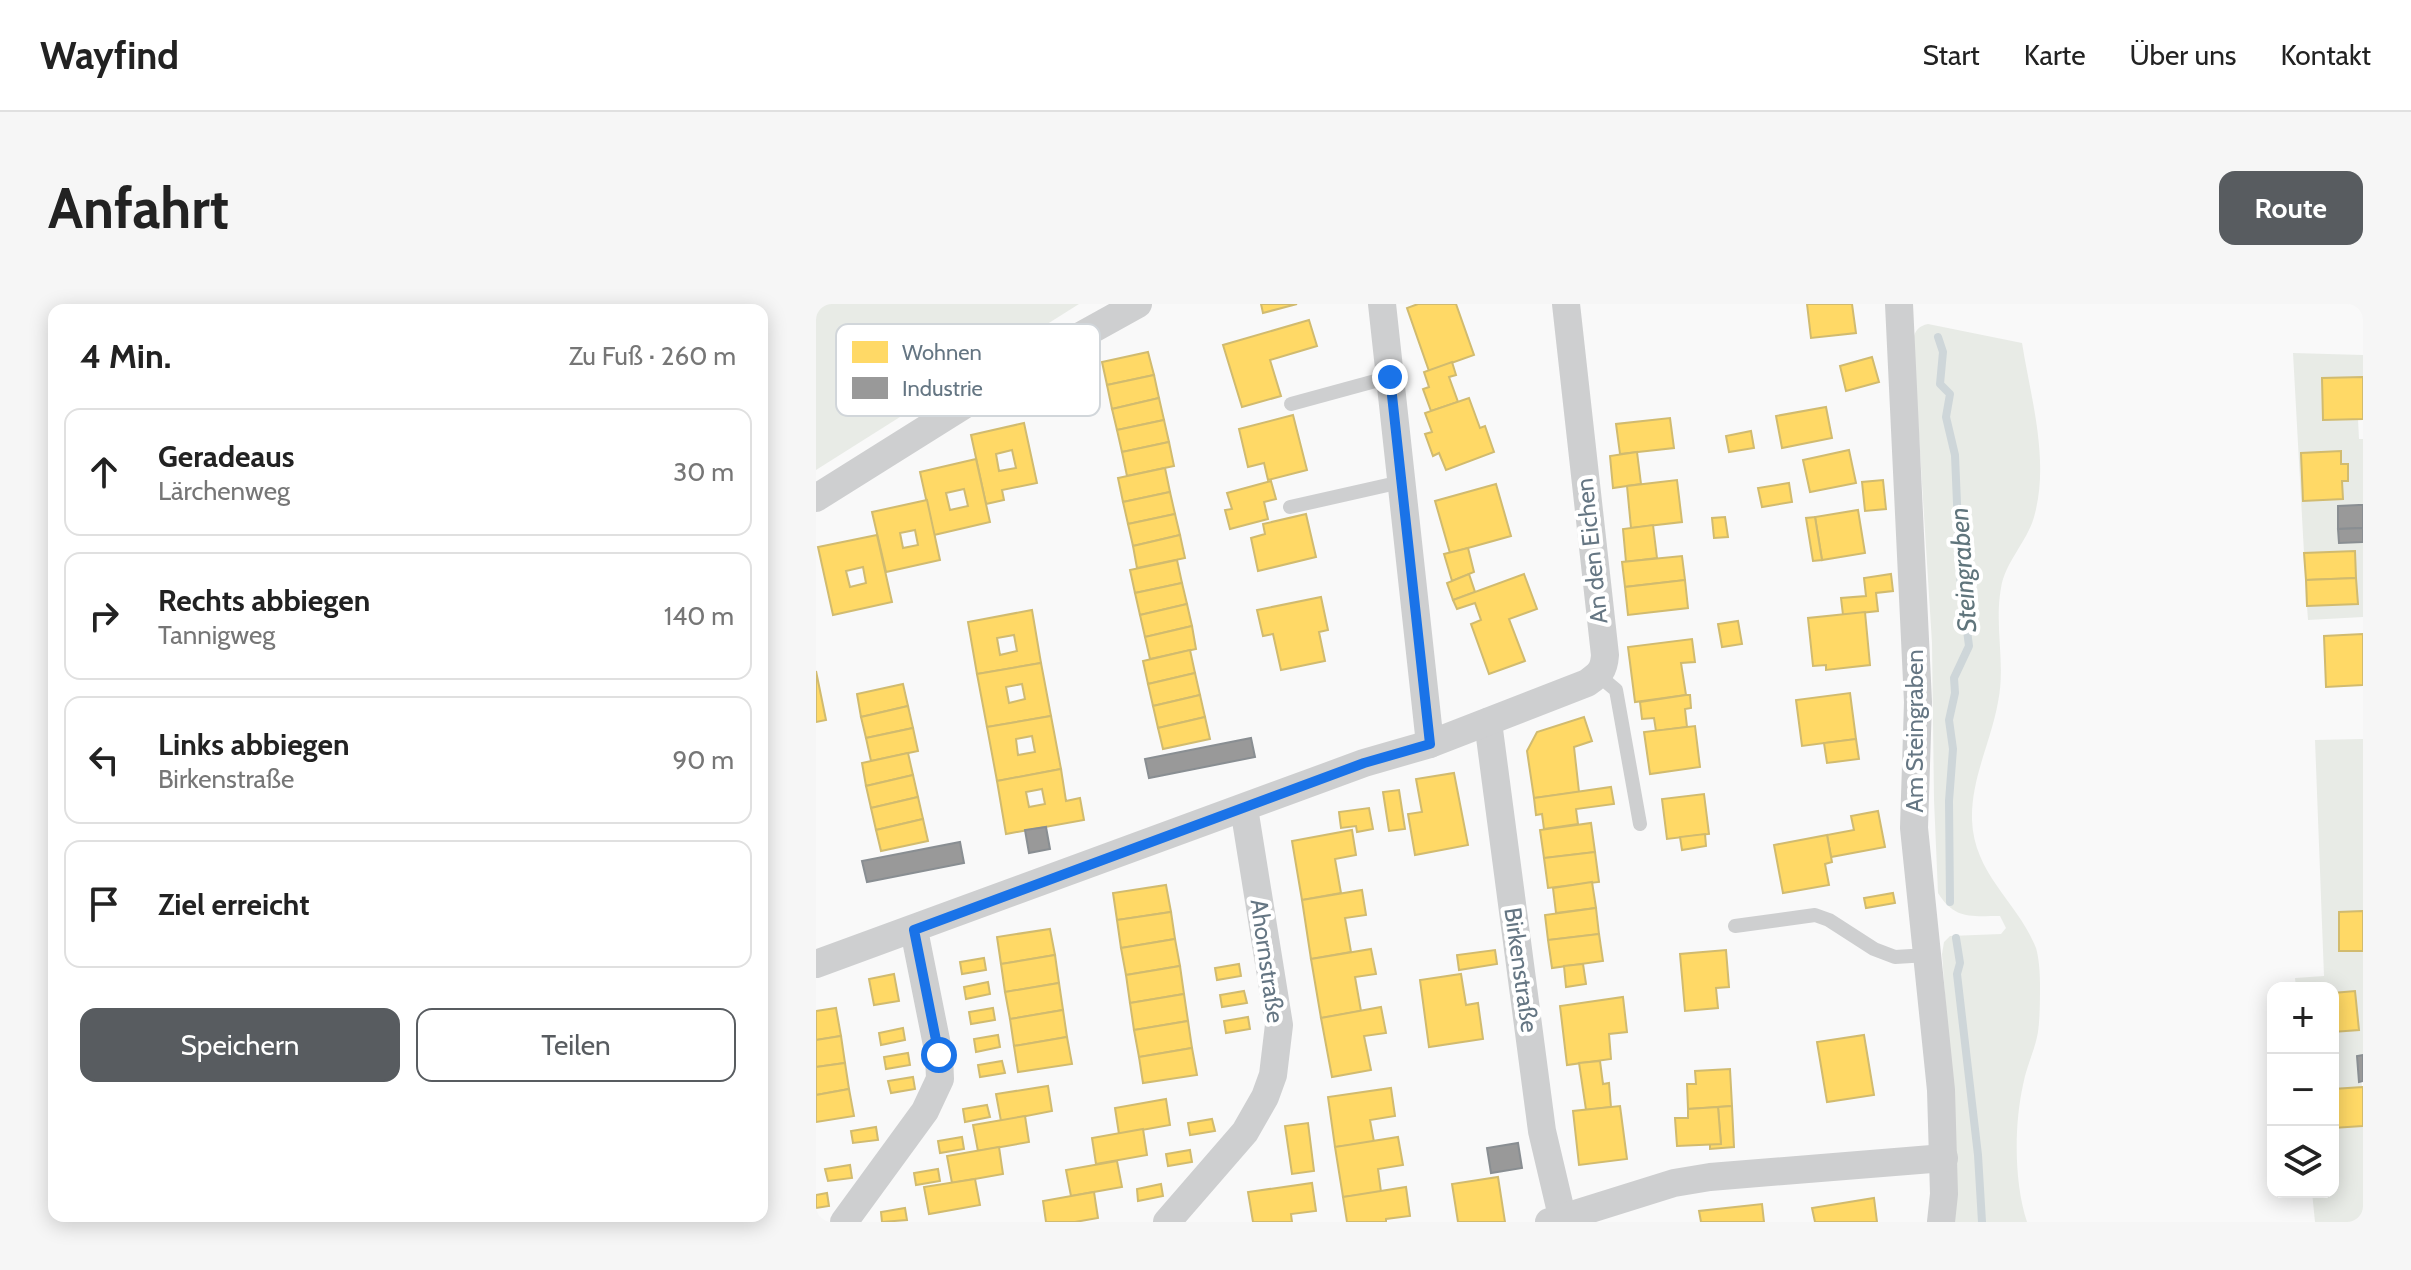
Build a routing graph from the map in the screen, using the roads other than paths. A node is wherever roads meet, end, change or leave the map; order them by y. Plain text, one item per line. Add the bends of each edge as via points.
1 (1138, 304) edge
2 (1382, 304) edge
3 (1566, 304) edge
4 (1899, 304) edge
5 (1100, 325) edge
6 (1390, 377) junction
7 (1291, 404) dead end
8 (947, 416) edge
9 (1401, 482) junction
10 (816, 498) edge
11 (1290, 507) dead end
12 (1598, 675) junction
13 (1488, 722) junction
14 (1430, 744) junction
15 (1244, 808) junction
16 (1640, 824) dead end
17 (1735, 926) dead end
18 (914, 930) junction
19 (1928, 955) junction
20 (816, 964) edge
21 (1944, 1158) junction
22 (1556, 1219) edge
23 (844, 1222) edge
24 (1167, 1222) edge
25 (1941, 1222) edge

1 - 5 street
2 - 6 street
3 - 12 street, An den Eichen via 1605,655
4 - 19 street, Am Steingraben via 1918,702 1914,828
6 - 7 lane
6 - 9 street
8 - 10 street
9 - 11 lane
9 - 14 street
12 - 13 street
12 - 16 lane via 1616,690
13 - 14 street
13 - 22 street, Birkenstraße
14 - 15 street
15 - 18 street
15 - 24 street, Ahornstraße via 1279,1025 1273,1075 1245,1132
17 - 19 lane via 1815,915 1895,957
18 - 20 street
18 - 23 street via 940,1079 925,1111
19 - 21 street, Am Steingraben
21 - 22 street via 1710,1177
21 - 25 street, Am Steingraben

